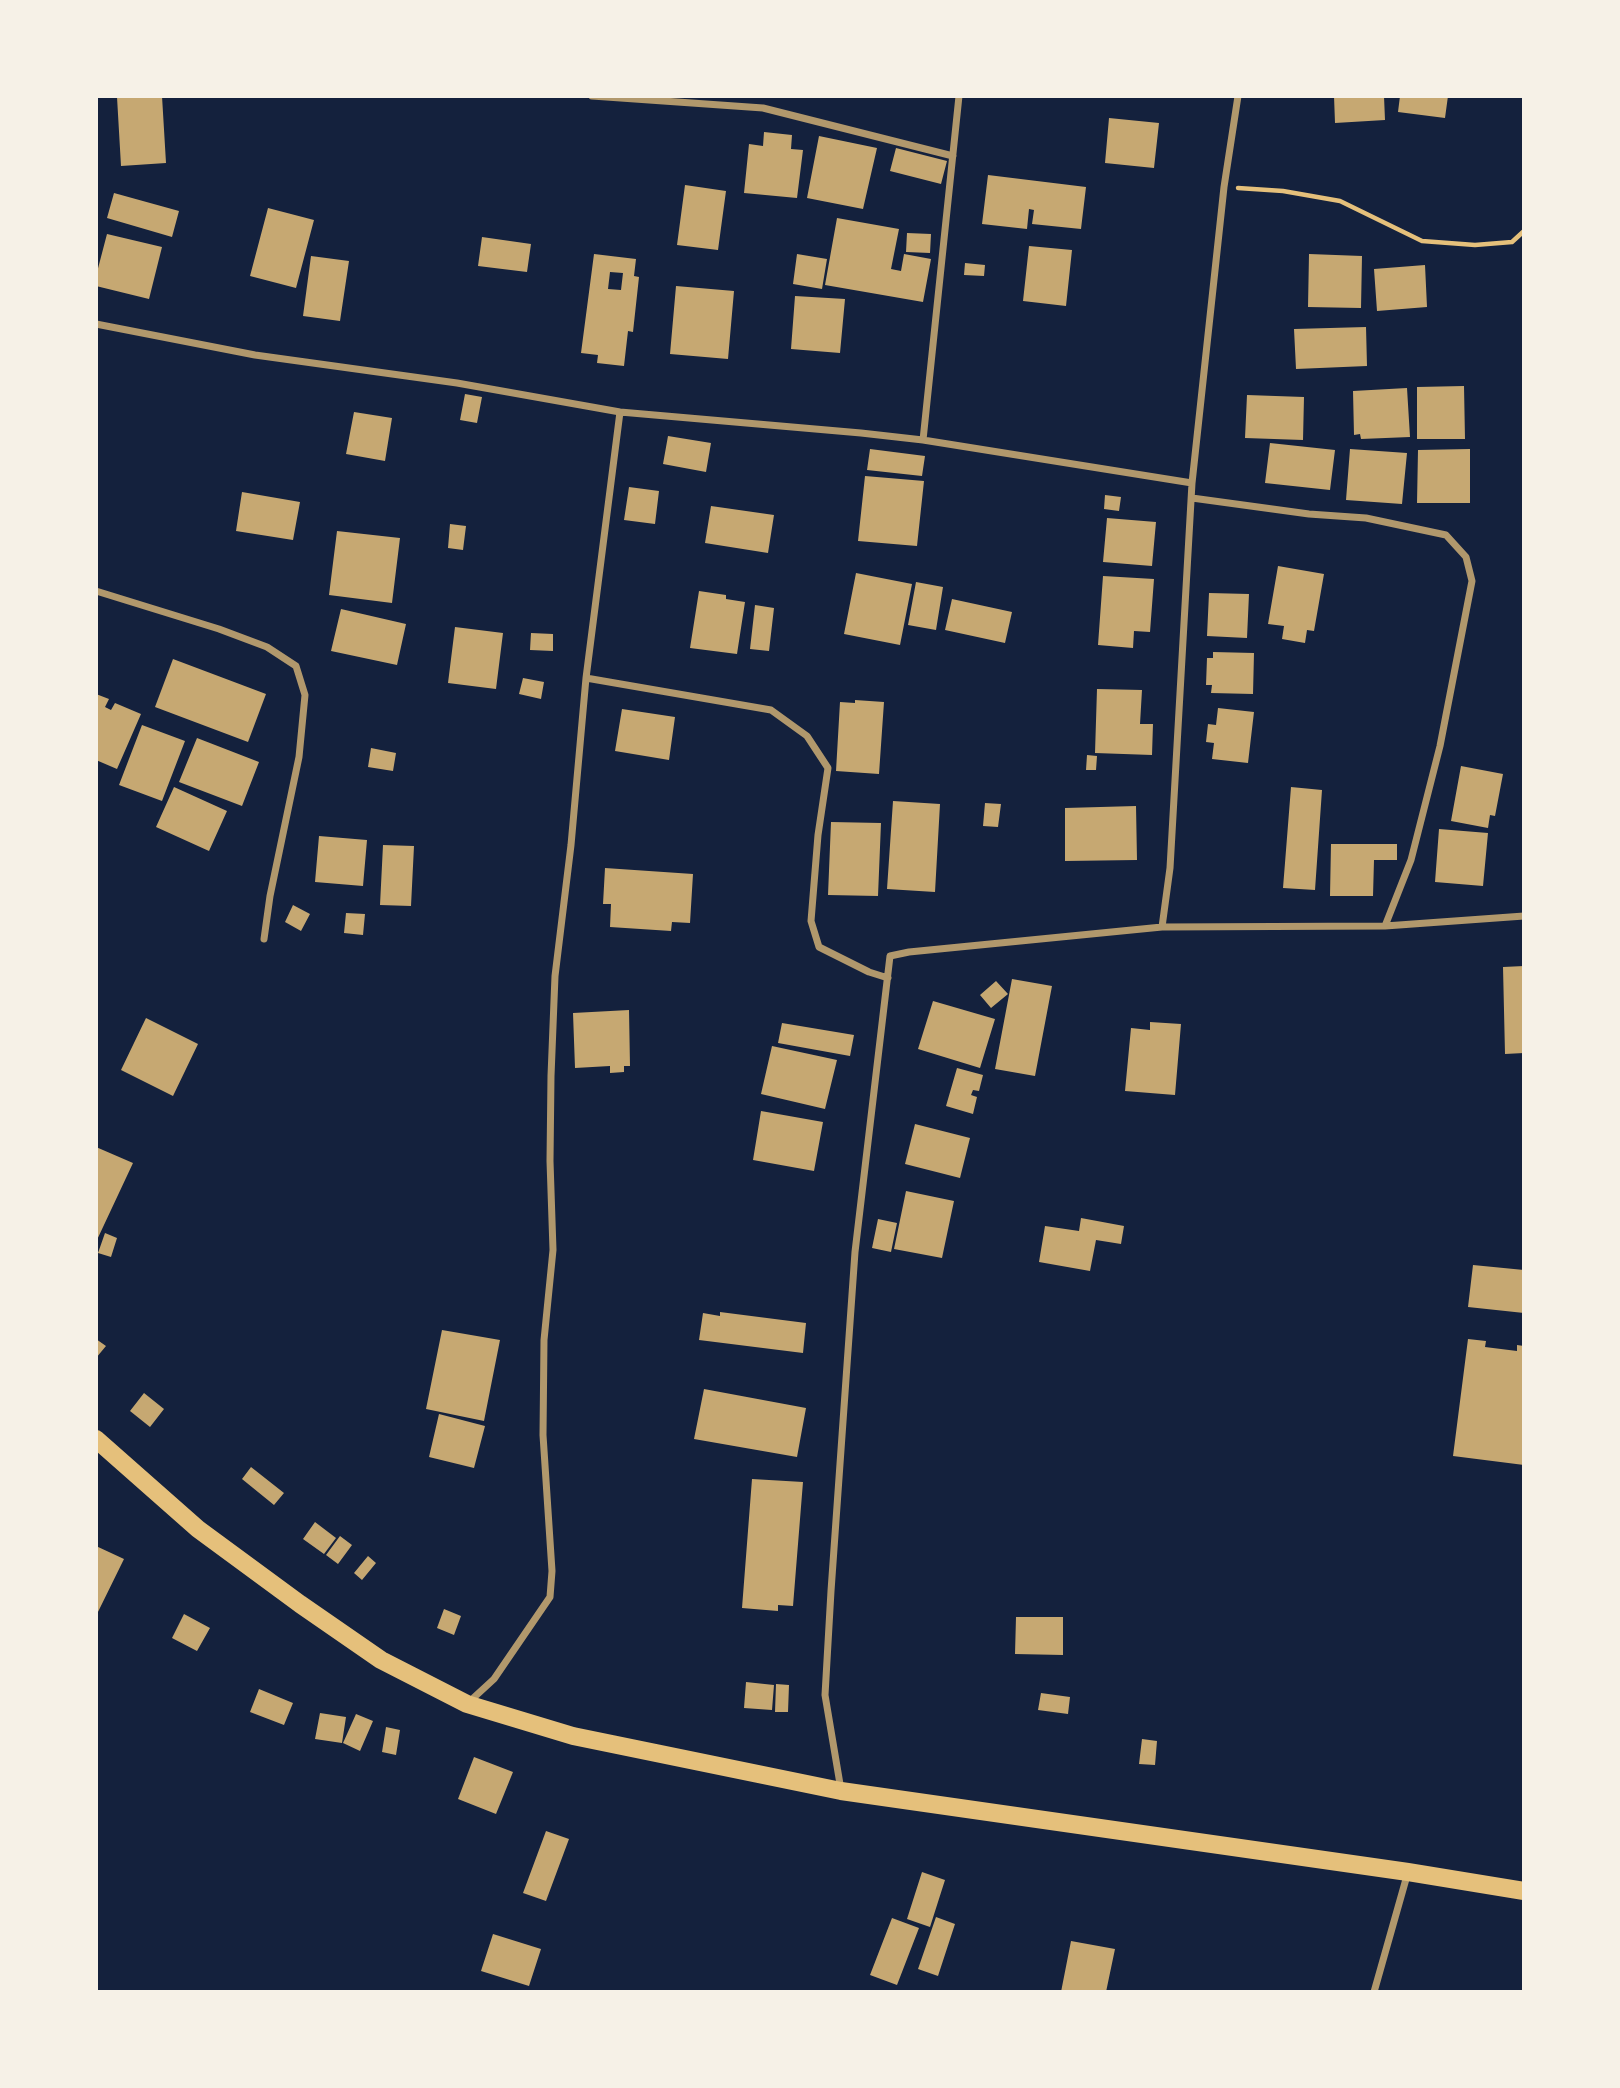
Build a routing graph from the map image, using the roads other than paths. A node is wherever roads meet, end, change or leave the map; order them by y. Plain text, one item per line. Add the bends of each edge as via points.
1 (592, 96) edge
2 (959, 96) edge
3 (1238, 96) edge
4 (953, 156) junction
5 (96, 324) edge
6 (620, 412) junction
7 (923, 440) junction
8 (1192, 483) junction
9 (1192, 498) junction
10 (96, 591) edge
11 (586, 678) junction
12 (1524, 916) edge
13 (1385, 926) junction
14 (1162, 927) junction
15 (264, 939) dead end
16 (888, 978) junction
17 (96, 1439) edge
18 (467, 1704) junction
19 (841, 1791) junction
20 (1408, 1872) junction
21 (1524, 1891) edge
22 (1374, 1992) edge

1 - 4 street via 763,108
2 - 4 street
3 - 8 street
4 - 7 street
5 - 6 street via 255,355 457,383
6 - 7 street
6 - 11 street
7 - 8 street
8 - 9 street
9 - 13 street via 1366,518 1446,535 1466,557 1472,581 1440,746 1411,860
9 - 14 street via 1170,867
10 - 15 street via 267,647 296,666 305,695 299,757
11 - 16 street via 771,710 807,736 828,768 811,921 819,947
11 - 18 street via 555,976 551,1076 552,1250 544,1340 543,1435 550,1597 494,1679
12 - 13 street
13 - 14 street
14 - 16 street via 909,952 890,956
16 - 19 street via 855,1252 829,1617 825,1695
17 - 18 main road via 198,1529 300,1604 381,1660
18 - 19 main road via 573,1735
19 - 20 main road
20 - 21 main road
20 - 22 street

